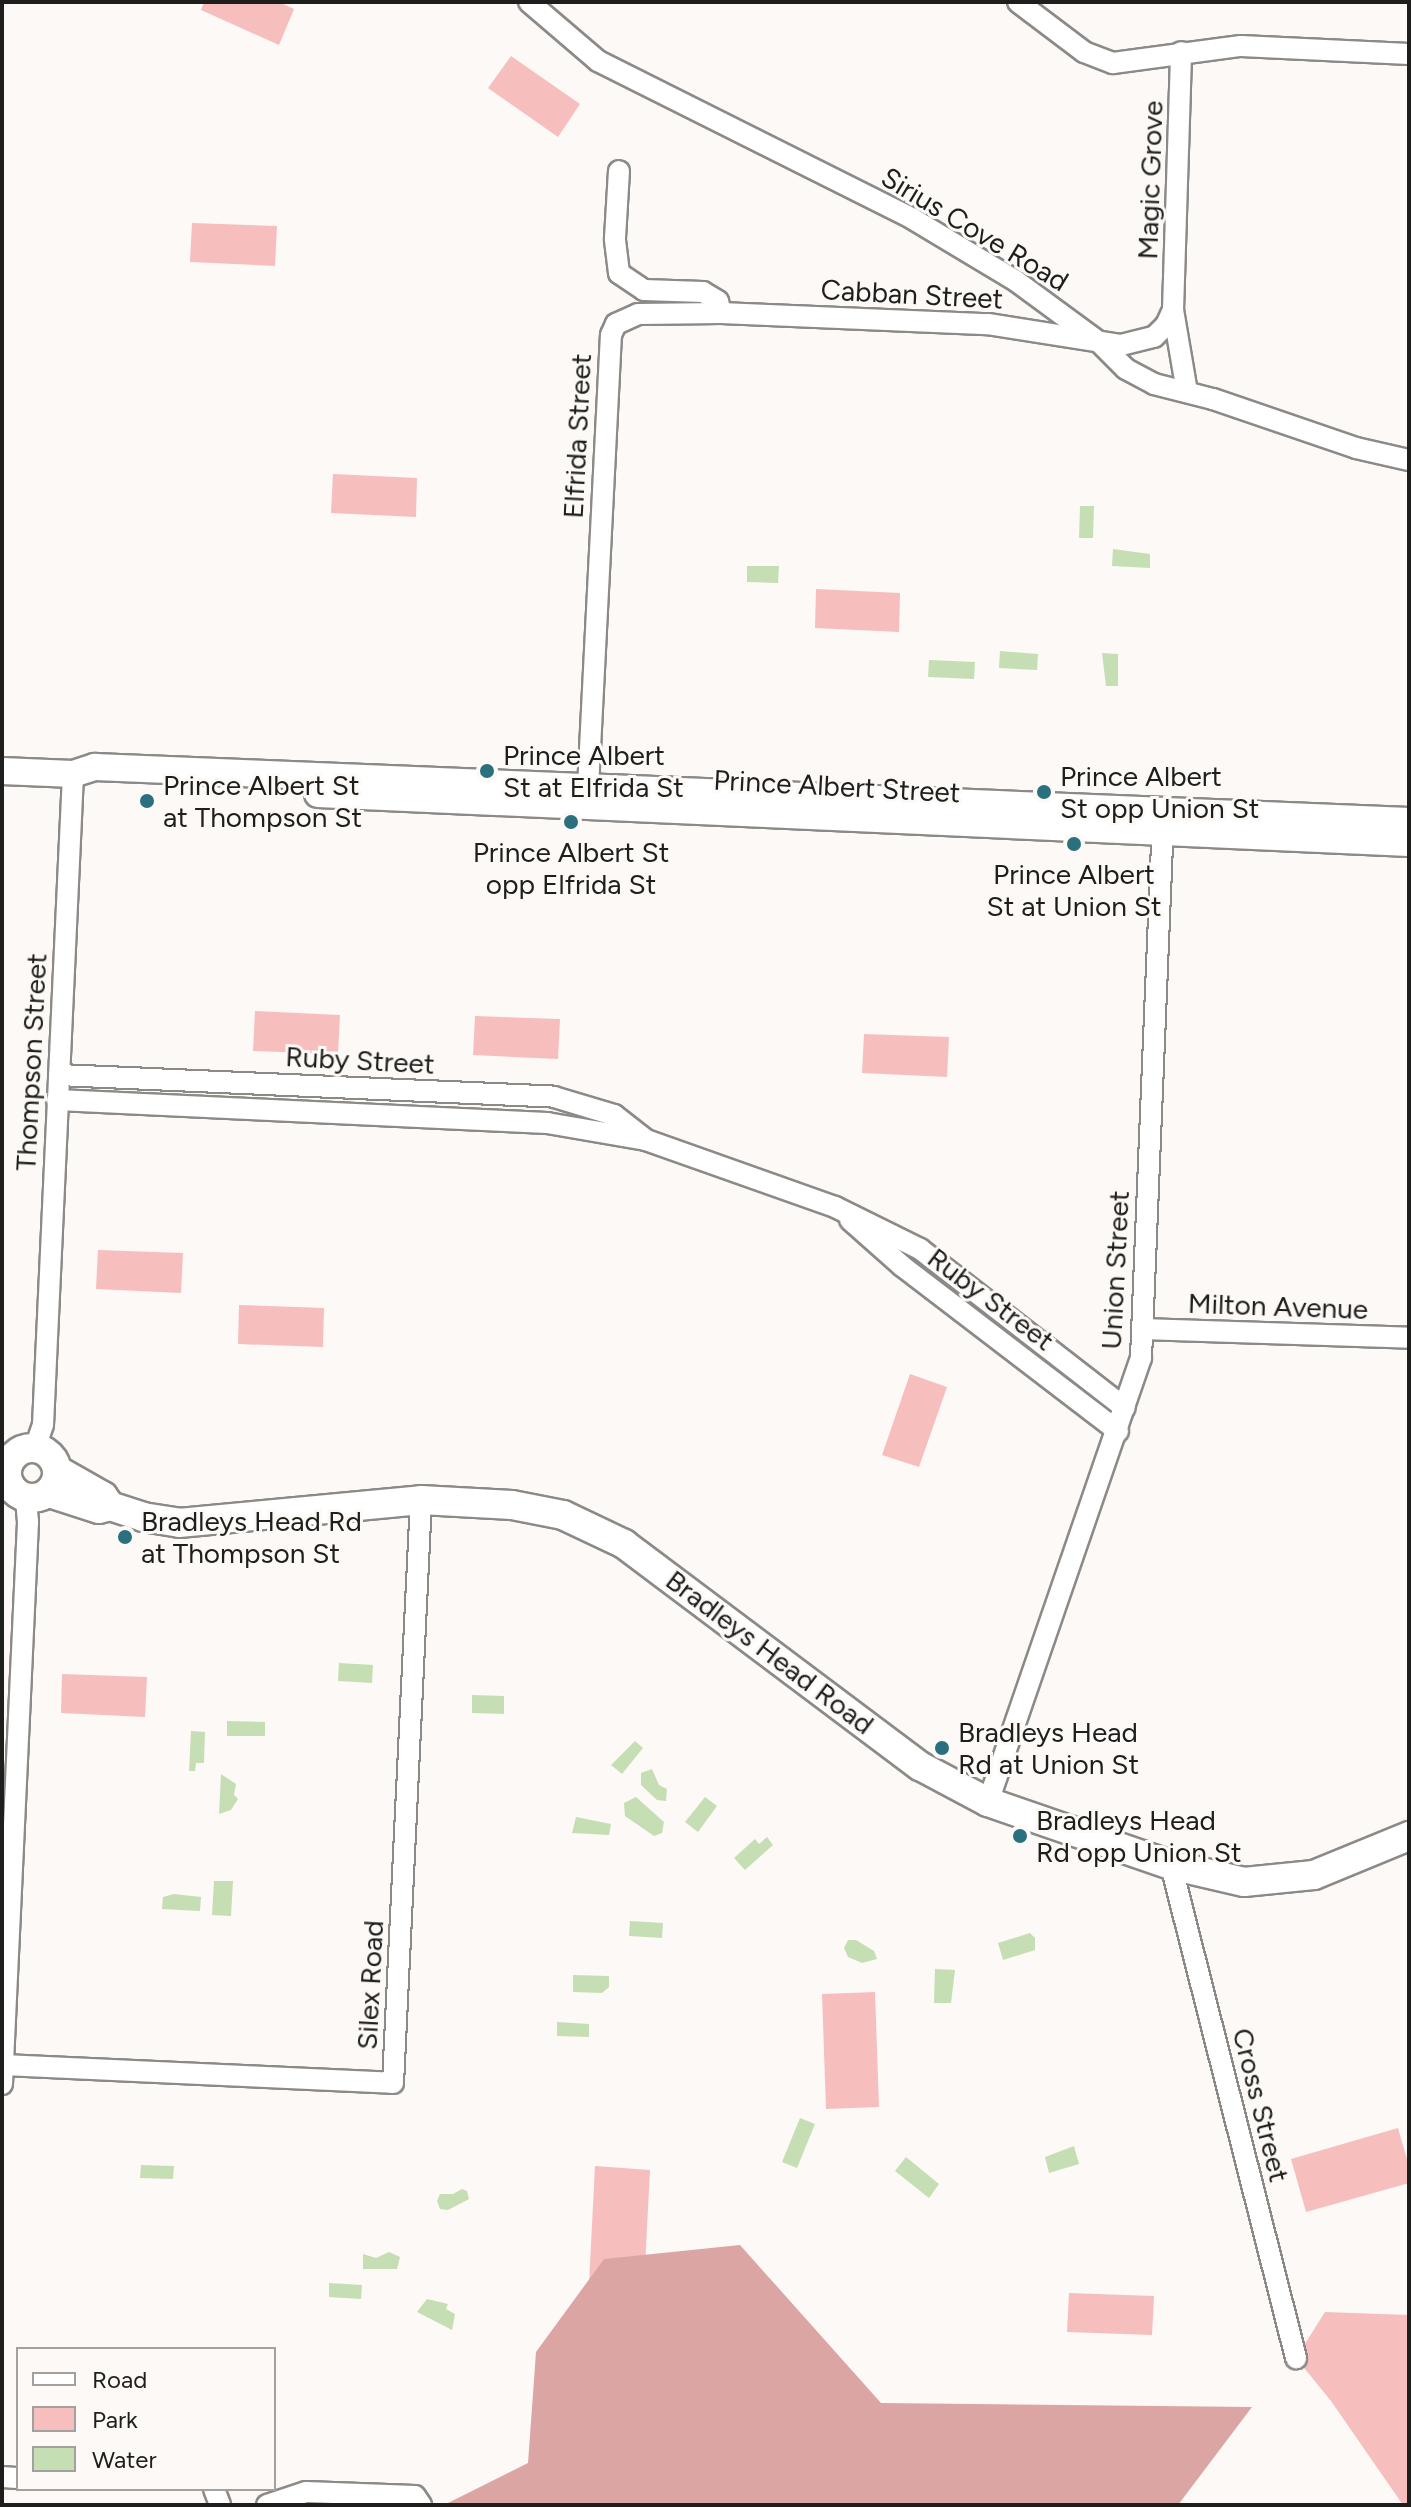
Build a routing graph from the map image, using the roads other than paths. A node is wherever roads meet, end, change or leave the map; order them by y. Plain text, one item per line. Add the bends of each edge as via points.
1 (529, 2) edge
2 (1018, 2) edge
3 (1181, 52) junction
4 (1409, 54) edge
5 (619, 171) dead end
6 (1173, 310) junction
7 (721, 313) junction
8 (1099, 342) junction
9 (1187, 392) junction
10 (1409, 460) edge
11 (2, 771) edge
12 (73, 774) junction
13 (588, 788) junction
14 (1409, 821) edge
15 (1163, 822) junction
16 (1409, 843) edge
17 (59, 1075) junction
18 (57, 1100) junction
19 (646, 1140) junction
20 (835, 1207) junction
21 (1144, 1329) junction
22 (1409, 1338) edge
23 (1125, 1408) junction
24 (1118, 1431) junction
25 (35, 1448) junction
26 (5, 1462) edge
27 (44, 1487) junction
28 (421, 1500) junction
29 (988, 1802) junction
30 (1409, 1836) edge
31 (6, 1864) edge
32 (1171, 1865) junction
33 (3, 2065) edge
34 (2, 2084) edge
35 (1296, 2358) dead end
36 (418, 2501) edge
37 (267, 2505) edge

1 - 8 street, Sirius Cove Road via 598,61 913,219 1016,281
2 - 3 street via 1099,60 1126,62
3 - 4 street via 1241,46
3 - 6 street, Magic Grove
5 - 7 street via 619,273 644,290 703,292 718,301
6 - 8 street via 1166,325 1140,343
6 - 9 street, Magic Grove
7 - 8 street, Cabban Street via 988,324
7 - 13 street, Elfrida Street via 638,314 616,324 611,335
8 - 9 street, Sirius Cove Road via 1126,369 1154,384
9 - 10 street, Sirius Cove Road
11 - 12 street, Prince Albert Street
12 - 13 street, Prince Albert Street via 95,767
12 - 15 street, Prince Albert Street via 95,784
12 - 17 street, Thompson Street
13 - 15 street, Prince Albert Street
14 - 15 street, Prince Albert Street
15 - 16 street, Prince Albert Street
15 - 21 street, Union Street
17 - 18 street, Thompson Street
17 - 19 street, Ruby Street via 554,1097 614,1115
18 - 19 street, Ruby Street via 547,1123
18 - 25 street, Thompson Street via 43,1425
19 - 20 street, Ruby Street
20 - 23 street, Ruby Street via 920,1249
20 - 24 street, Ruby Street via 902,1266
21 - 22 street, Milton Avenue
21 - 23 street, Union Street
23 - 24 street, Union Street
24 - 29 street, Union Street
25 - 26 main road via 19,1451
25 - 27 main road via 50,1455
26 - 27 main road via 11,1489
27 - 28 main road, Bradleys Head Road via 103,1496 110,1506 179,1523
27 - 31 street via 28,1522
28 - 29 main road, Bradleys Head Road via 512,1505 563,1515 607,1534 680,1583 920,1766
28 - 33 street, Silex Road via 393,2083
29 - 32 main road, Bradleys Head Road
30 - 32 main road, Bradleys Head Road via 1314,1875 1279,1881 1230,1881
31 - 33 street
32 - 35 street, Cross Street
33 - 34 street
36 - 37 street via 306,2492

